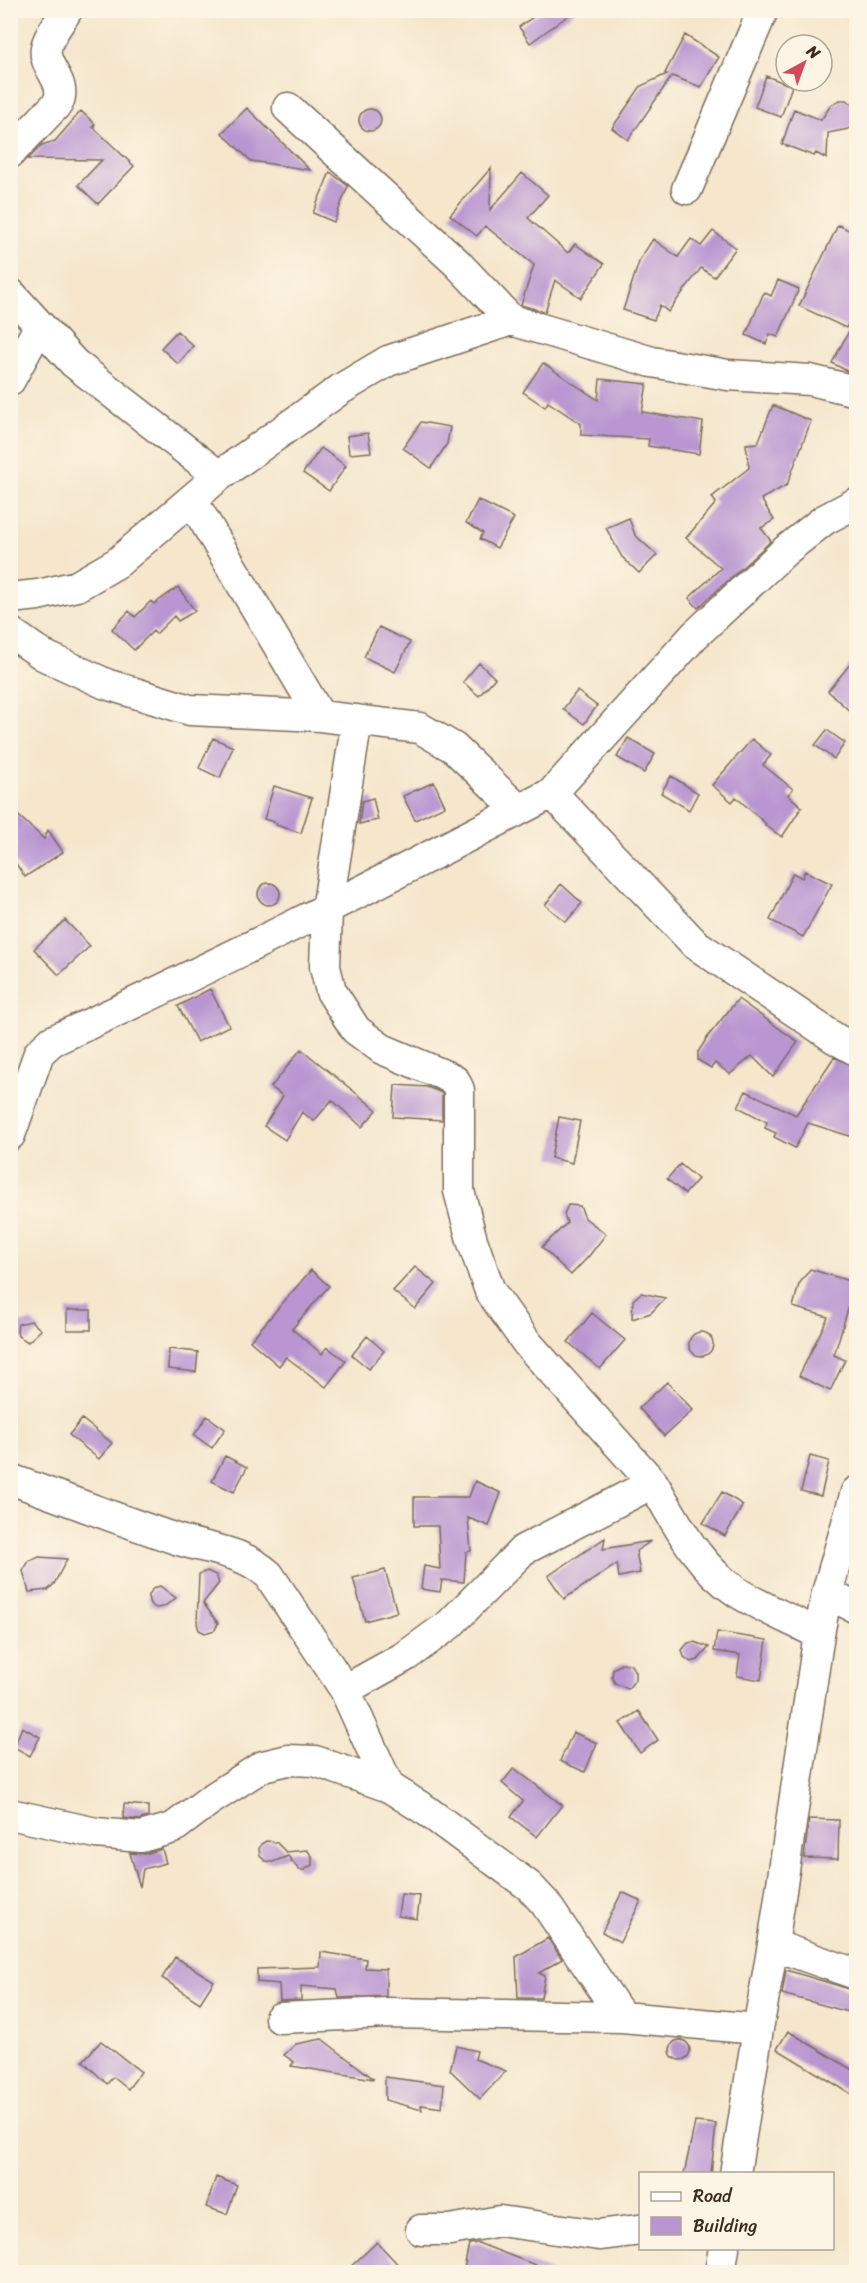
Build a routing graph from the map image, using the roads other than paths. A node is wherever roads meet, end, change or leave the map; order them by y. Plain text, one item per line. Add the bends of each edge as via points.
1 (68, 10) edge
2 (763, 10) edge
3 (288, 108) dead end
4 (10, 153) edge
5 (687, 189) dead end
6 (10, 293) edge
7 (512, 320) junction
8 (39, 327) junction
9 (10, 380) edge
10 (856, 391) edge
11 (219, 476) junction
12 (192, 500) junction
13 (856, 503) edge
14 (10, 598) edge
15 (10, 632) edge
16 (320, 716) junction
17 (357, 720) junction
18 (552, 793) junction
19 (519, 810) junction
20 (327, 910) junction
21 (856, 1050) edge
22 (10, 1135) edge
23 (10, 1479) edge
24 (653, 1483) junction
25 (856, 1492) edge
26 (827, 1593) junction
27 (856, 1608) edge
28 (819, 1634) junction
29 (345, 1690) junction
30 (389, 1787) junction
31 (10, 1814) edge
32 (773, 1945) junction
33 (856, 1974) edge
34 (622, 2017) junction
35 (280, 2018) dead end
36 (758, 2029) junction
37 (735, 2172) edge
38 (421, 2230) dead end
39 (639, 2230) edge
40 (724, 2250) edge
41 (720, 2272) edge

1 - 4 street via 46,47 61,96
2 - 5 street
3 - 7 street via 457,263
6 - 8 street
7 - 10 street via 652,362 728,375 810,380
7 - 11 street via 388,361 341,389
8 - 9 street
8 - 11 street via 74,363
11 - 12 street
12 - 14 street via 117,563 76,586
12 - 16 street
13 - 18 street via 824,520 785,551 694,636
15 - 16 street via 43,655 106,684 190,710
16 - 17 street
17 - 19 street via 420,728 454,748
17 - 20 street
18 - 19 street
18 - 21 street via 695,944
19 - 20 street
20 - 22 street via 52,1041 39,1053
20 - 24 street via 325,967 331,992 356,1030 382,1049 446,1076 459,1089 459,1191 490,1291 527,1343
23 - 29 street via 256,1563 269,1575
24 - 28 street via 708,1568 736,1591
24 - 29 street via 524,1550 450,1624 406,1656
25 - 26 street
26 - 27 street
26 - 28 street
28 - 32 street
29 - 30 street
30 - 31 street via 315,1761 288,1760 263,1766 173,1828 141,1837 96,1833
30 - 34 street via 529,1886 545,1903
32 - 33 street
32 - 36 street
34 - 35 street via 387,2013
34 - 36 street
36 - 37 street
38 - 39 street via 450,2230 500,2221 599,2235
40 - 41 street

